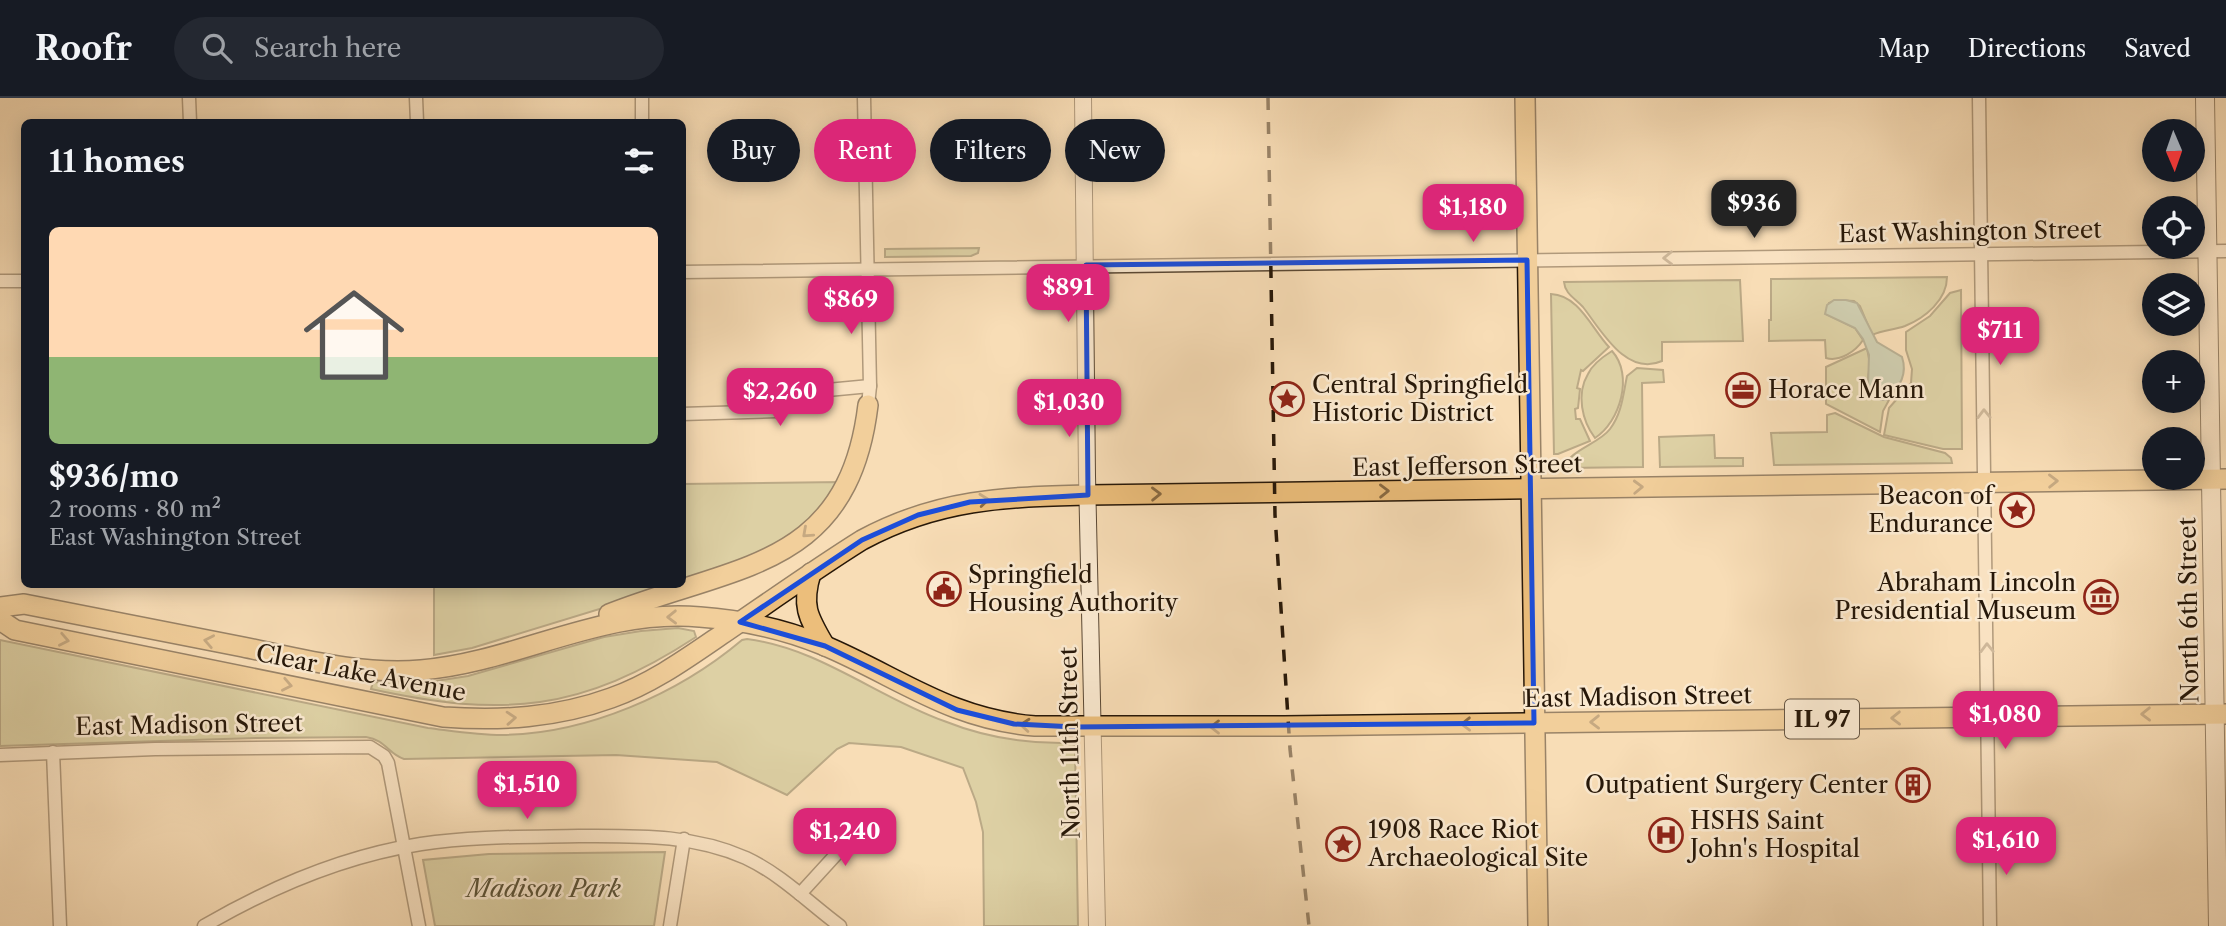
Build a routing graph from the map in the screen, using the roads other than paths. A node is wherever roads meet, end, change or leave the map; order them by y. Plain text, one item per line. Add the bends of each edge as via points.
1 (189, 98) edge
2 (416, 98) edge
3 (642, 98) edge
4 (864, 98) edge
5 (1083, 98) edge
6 (1525, 98) edge
7 (1979, 98) edge
8 (2205, 98) edge
9 (190, 119) edge
10 (416, 119) edge
11 (642, 119) edge
12 (2207, 251) junction
13 (2226, 251) edge
14 (1981, 253) junction
15 (1527, 260) junction
16 (1086, 265) junction
17 (866, 268) junction
18 (686, 272) edge
19 (0, 281) edge
20 (21, 281) edge
21 (869, 395) junction
22 (686, 414) edge
23 (2219, 479) edge
24 (1984, 482) junction
25 (1531, 490) junction
26 (1088, 495) junction
27 (811, 573) junction
28 (686, 588) edge
29 (686, 588) edge
30 (0, 607) edge
31 (0, 620) edge
32 (740, 622) junction
33 (540, 642) junction
34 (825, 646) junction
35 (2220, 714) edge
36 (1988, 716) junction
37 (1534, 723) junction
38 (1093, 728) junction
39 (52, 752) junction
40 (0, 755) edge
41 (882, 828) dead end
42 (684, 839) junction
43 (404, 847) junction
44 (800, 894) junction
45 (224, 921) edge
46 (2220, 925) edge
47 (60, 926) edge
48 (204, 926) edge
49 (419, 926) edge
50 (670, 926) edge
51 (840, 926) edge
52 (1097, 926) edge
53 (1538, 926) edge
54 (1990, 926) edge

1 - 9 street
2 - 10 street
3 - 11 street
4 - 17 street
5 - 16 street, North 11th Street
6 - 15 main road
7 - 14 street
8 - 12 main road, North 6th Street
12 - 13 street, East Washington Street
12 - 14 street, East Washington Street
12 - 23 main road, North 6th Street
14 -> 15 street, East Washington Street
24 -> 14 street
15 - 16 street, East Washington Street
15 - 25 main road
16 - 17 street, East Washington Street
16 - 26 street, North 11th Street
17 - 18 street, East Washington Street
17 - 21 street
19 - 20 street
21 - 22 street via 817,391 777,411
21 -> 28 main road via 862,445 848,480 822,519 785,551 753,567
24 -> 23 main road, East Jefferson Street
23 - 35 main road, North 6th Street
25 -> 24 main road, East Jefferson Street
36 -> 24 street
26 -> 25 main road, East Jefferson Street
25 - 37 main road
27 -> 26 main road, East Jefferson Street via 886,527 944,507 1013,497
26 - 38 street, North 11th Street
27 - 32 main road, East Jefferson Street
27 - 34 main road via 806,608
29 -> 33 main road
33 -> 30 main road, Clear Lake Avenue via 450,666 364,670 24,604
31 -> 32 main road, Clear Lake Avenue via 15,630 430,714 500,719 560,712 612,698 672,668
32 -> 33 main road, Clear Lake Avenue via 699,616 632,618
32 - 34 main road, East Madison Street via 775,628
38 -> 34 main road, East Madison Street via 1014,724 980,717 942,704
35 -> 36 main road, East Madison Street / IL 97
35 - 46 main road, North 6th Street
36 -> 37 main road, East Madison Street / IL 97
36 - 54 street
37 -> 38 main road, East Madison Street
37 - 53 main road
38 - 52 street, North 11th Street
39 - 40 street, East Madison Street
39 - 43 street, East Madison Street via 362,746 378,751 388,763
39 - 47 street
41 - 44 street via 852,837
42 - 43 street via 504,838
42 - 44 street via 746,858
42 - 50 street
43 - 45 street via 307,875 254,898
43 - 49 street
44 - 51 street
45 - 48 street

